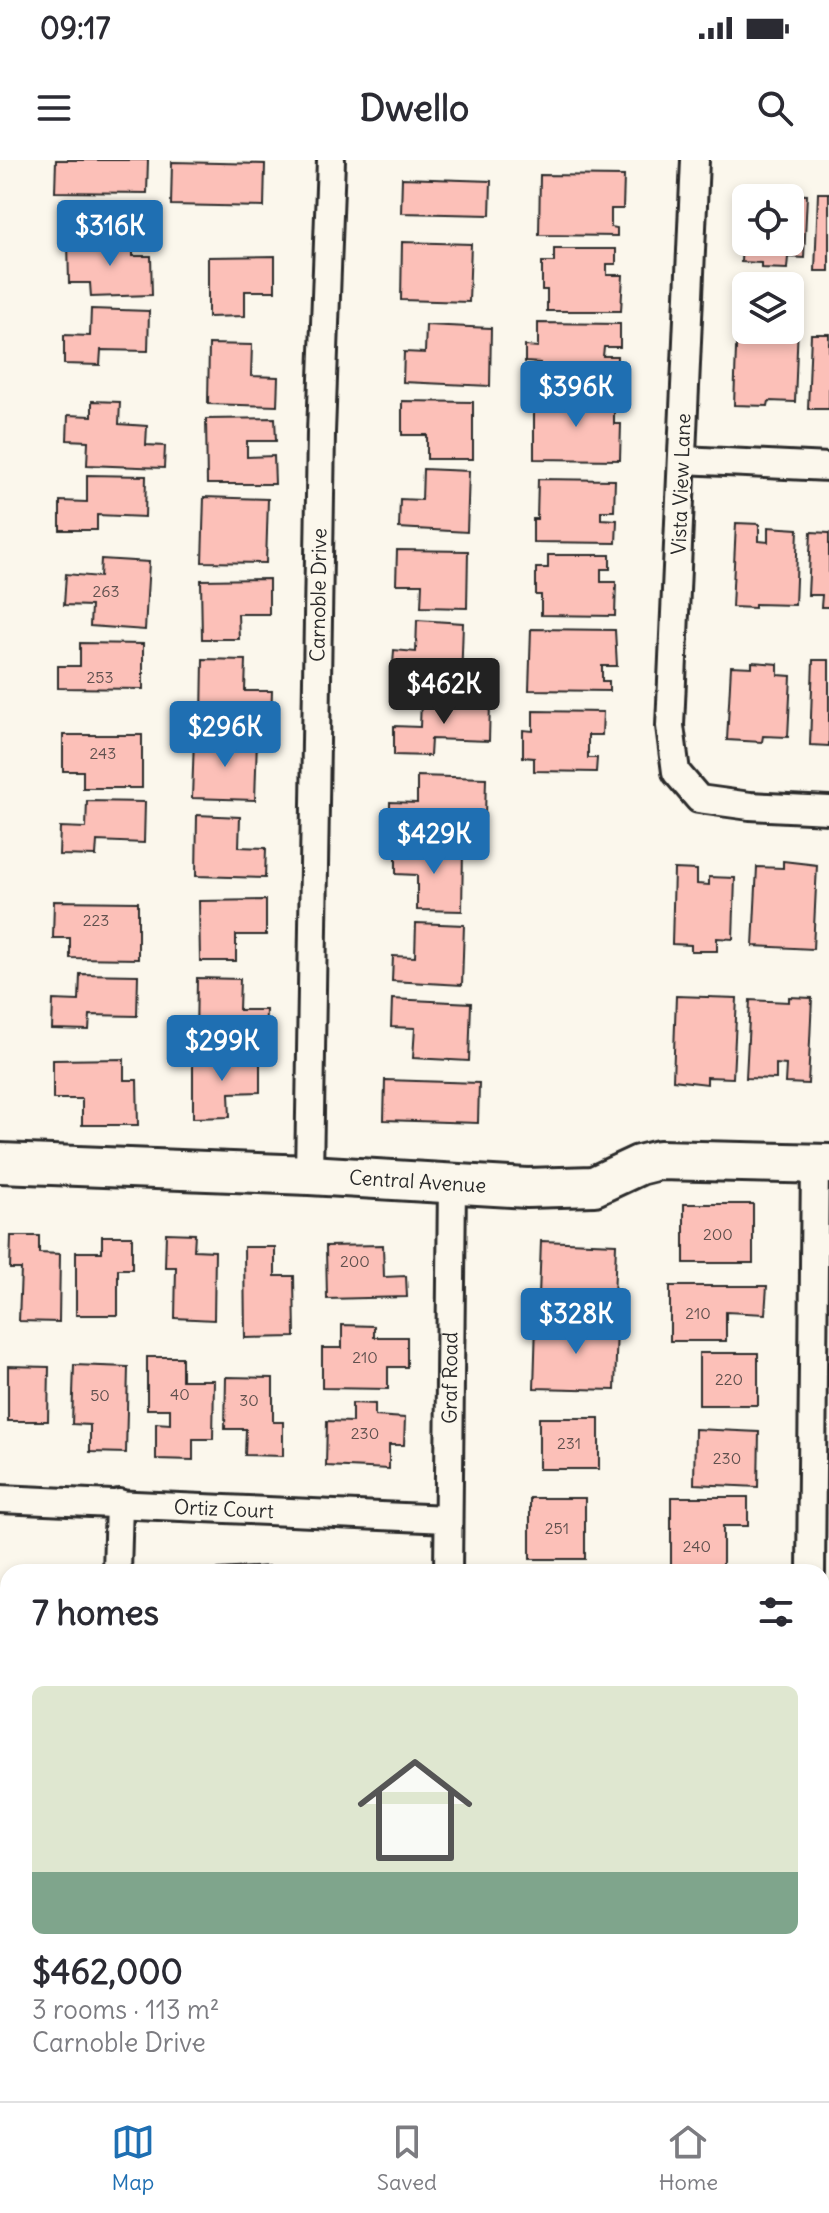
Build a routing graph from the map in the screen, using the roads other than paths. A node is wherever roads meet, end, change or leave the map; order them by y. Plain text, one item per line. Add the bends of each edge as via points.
1 (331, 160) edge
2 (695, 160) edge
3 (682, 460) junction
4 (829, 467) edge
5 (829, 810) edge
6 (0, 1163) edge
7 (822, 1164) edge
8 (309, 1175) junction
9 (452, 1184) junction
10 (0, 1499) edge
11 (119, 1503) junction
12 (448, 1519) junction
13 (117, 1564) edge
14 (448, 1564) edge
15 (811, 1564) edge

1 - 8 street, Carnoble Drive via 321,433
2 - 3 street, Vista View Lane
3 - 4 street
3 - 5 street, Vista View Lane via 670,726 676,772 699,799
6 - 8 street, Central Avenue
7 - 9 street, Central Avenue via 659,1160 582,1188
7 - 15 street
8 - 9 street, Central Avenue
9 - 12 street, Graf Road
10 - 11 street, Ortiz Court
11 - 12 street, Ortiz Court
11 - 13 street
12 - 14 street, Graf Road

